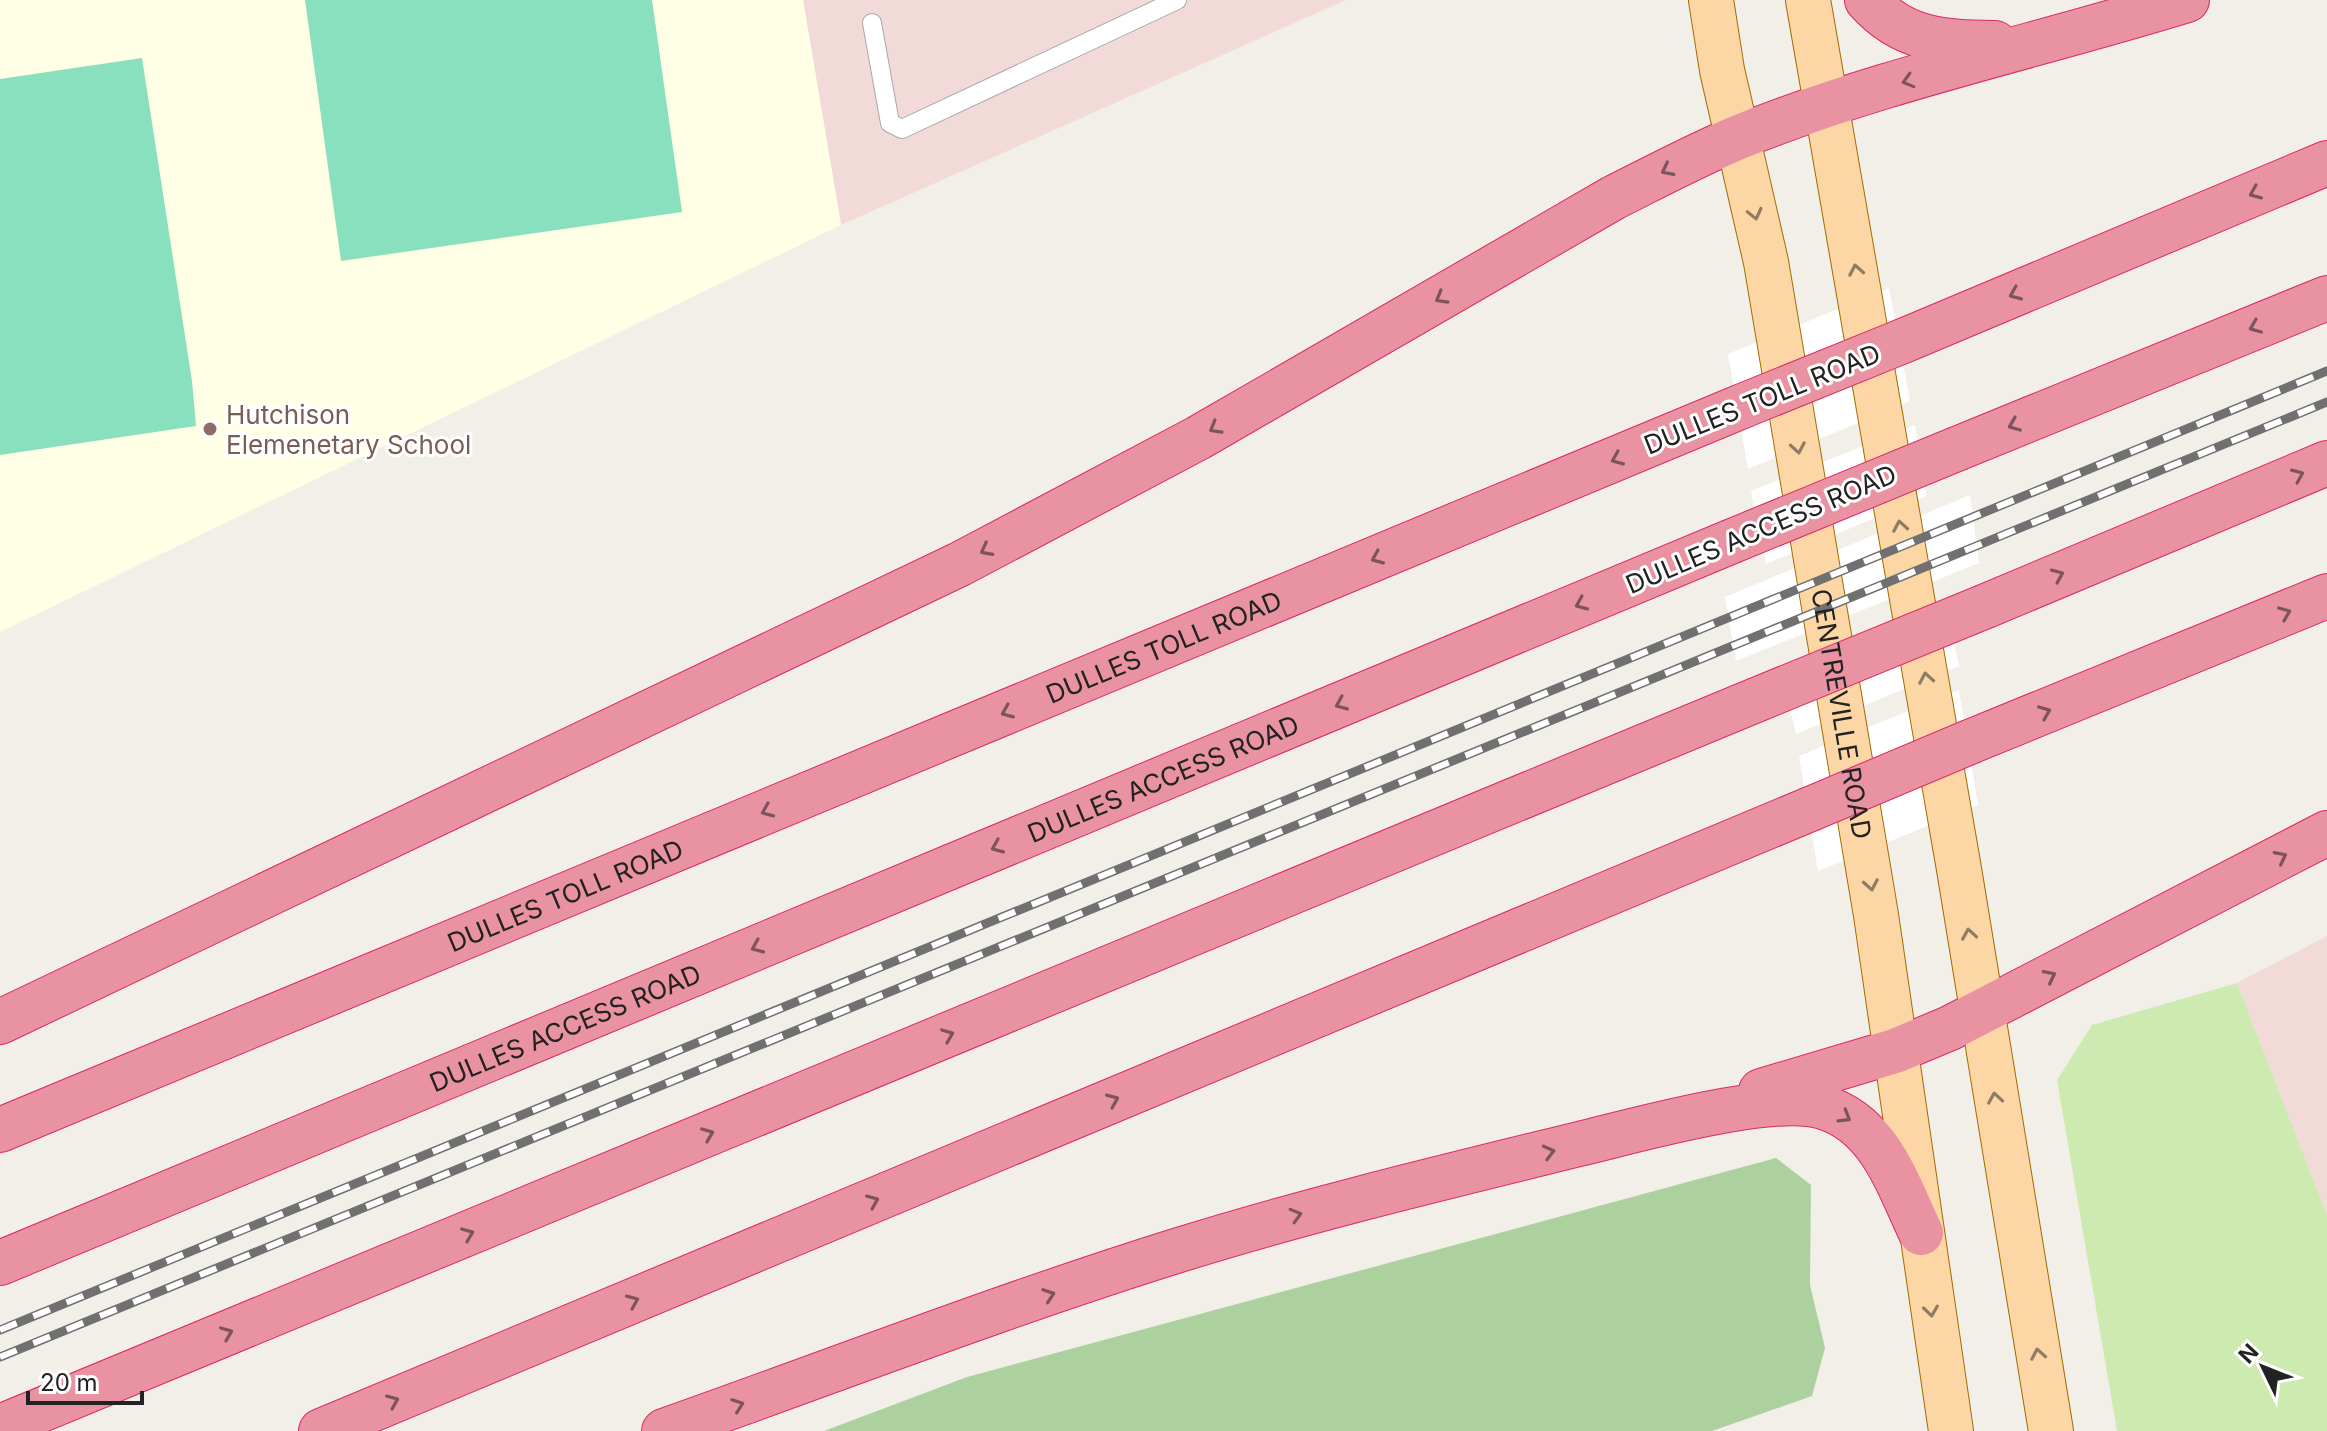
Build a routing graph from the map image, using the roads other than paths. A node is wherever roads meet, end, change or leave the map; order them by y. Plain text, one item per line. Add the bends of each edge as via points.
1 (1177, 0) edge
2 (1711, 0) edge
3 (1808, 0) edge
4 (1867, 0) edge
5 (2187, 0) edge
6 (872, 23) dead end
7 (2037, 45) junction
8 (1827, 105) junction
9 (1738, 138) junction
10 (2327, 163) edge
11 (2327, 298) edge
12 (2327, 463) edge
13 (2327, 596) edge
14 (2327, 833) edge
15 (1980, 1011) junction
16 (0, 1022) edge
17 (1895, 1051) junction
18 (1687, 1118) junction
19 (0, 1130) edge
20 (1921, 1233) junction
21 (0, 1263) edge
22 (0, 1427) edge
23 (321, 1431) edge
24 (664, 1431) edge
25 (1951, 1431) edge
26 (2051, 1431) edge

1 - 6 lane via 902,129 890,123
2 - 9 main road, CENTREVILLE ROAD
3 - 8 main road
4 - 7 highway via 1898,28 1924,39
5 - 7 highway
7 -> 8 highway
8 - 9 highway
15 -> 8 main road
9 -> 16 highway via 1613,198 1198,438 960,564
9 -> 17 main road, CENTREVILLE ROAD via 1774,309
10 -> 19 highway, DULLES TOLL ROAD, bridge
11 -> 21 highway, DULLES ACCESS ROAD, bridge
22 -> 12 highway, bridge
23 -> 13 highway, bridge
15 -> 14 highway
15 - 17 highway
26 -> 15 main road
17 - 18 highway via 1798,1078
17 - 20 main road, CENTREVILLE ROAD
18 -> 20 highway via 1798,1102 1836,1112 1858,1126 1885,1156
24 -> 18 highway via 1188,1247 1310,1211
20 -> 25 main road, CENTREVILLE ROAD

